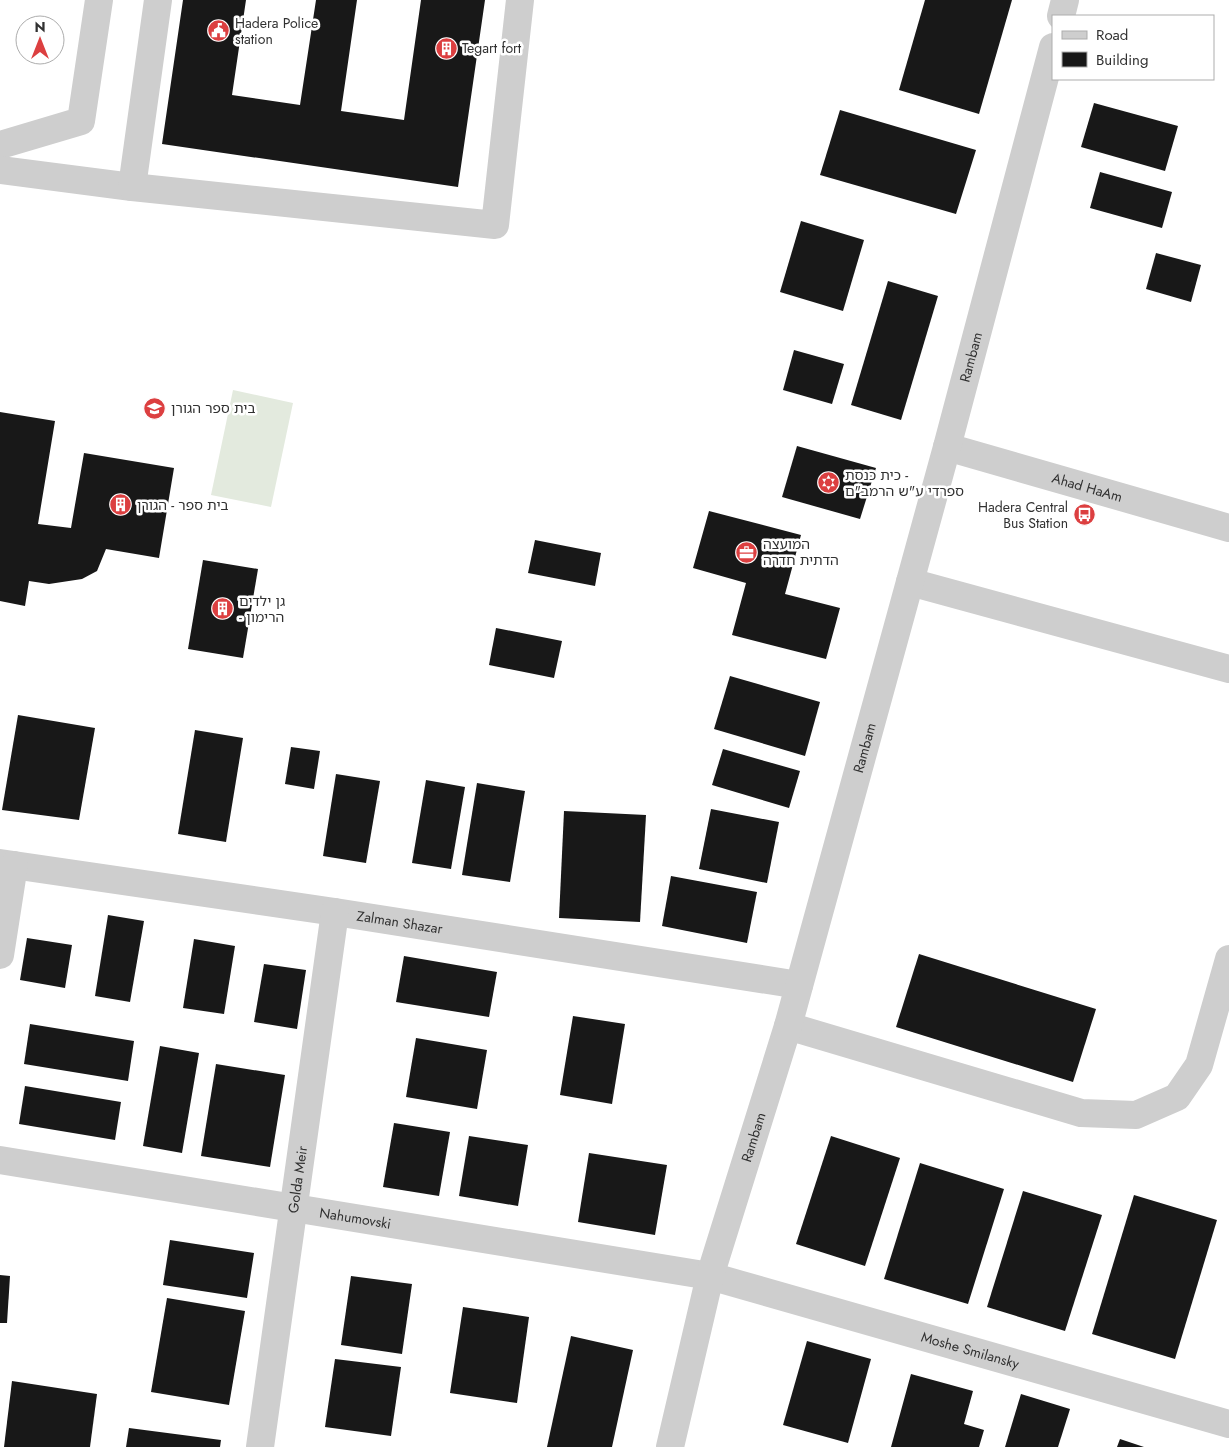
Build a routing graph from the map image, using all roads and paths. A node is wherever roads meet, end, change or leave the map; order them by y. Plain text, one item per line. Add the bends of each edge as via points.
1 (99, 0) edge
2 (158, 0) edge
3 (520, 0) edge
4 (1065, 0) edge
5 (1061, 15) edge
6 (1052, 51) edge
7 (0, 144) edge
8 (0, 170) edge
9 (132, 187) junction
10 (947, 447) junction
11 (1229, 528) edge
12 (910, 582) junction
13 (1229, 669) edge
14 (7, 864) edge
15 (335, 912) junction
16 (0, 955) edge
17 (1229, 959) edge
18 (799, 985) junction
19 (788, 1026) junction
20 (0, 1160) edge
21 (294, 1208) junction
22 (710, 1276) junction
23 (1229, 1424) edge
24 (260, 1447) edge
25 (670, 1447) edge

1 - 7 street via 81,121
2 - 9 street
3 - 9 street via 495,225
4 - 5 street
6 - 10 street, Rambam
8 - 9 street
10 - 11 street, Ahad HaAm
10 - 12 street, Rambam
12 - 13 street
12 - 18 street, Rambam
14 - 15 street, Zalman Shazar
14 - 16 street
15 - 18 street, Zalman Shazar
15 - 21 street, Golda Meir
17 - 19 street via 1199,1065 1177,1096 1136,1115 1080,1113
18 - 19 street, Rambam
19 - 22 street, Rambam
20 - 21 street, Nahumovski
21 - 22 street, Nahumovski
21 - 24 street, Golda Meir
22 - 23 street, Moshe Smilansky
22 - 25 street, Rambam

